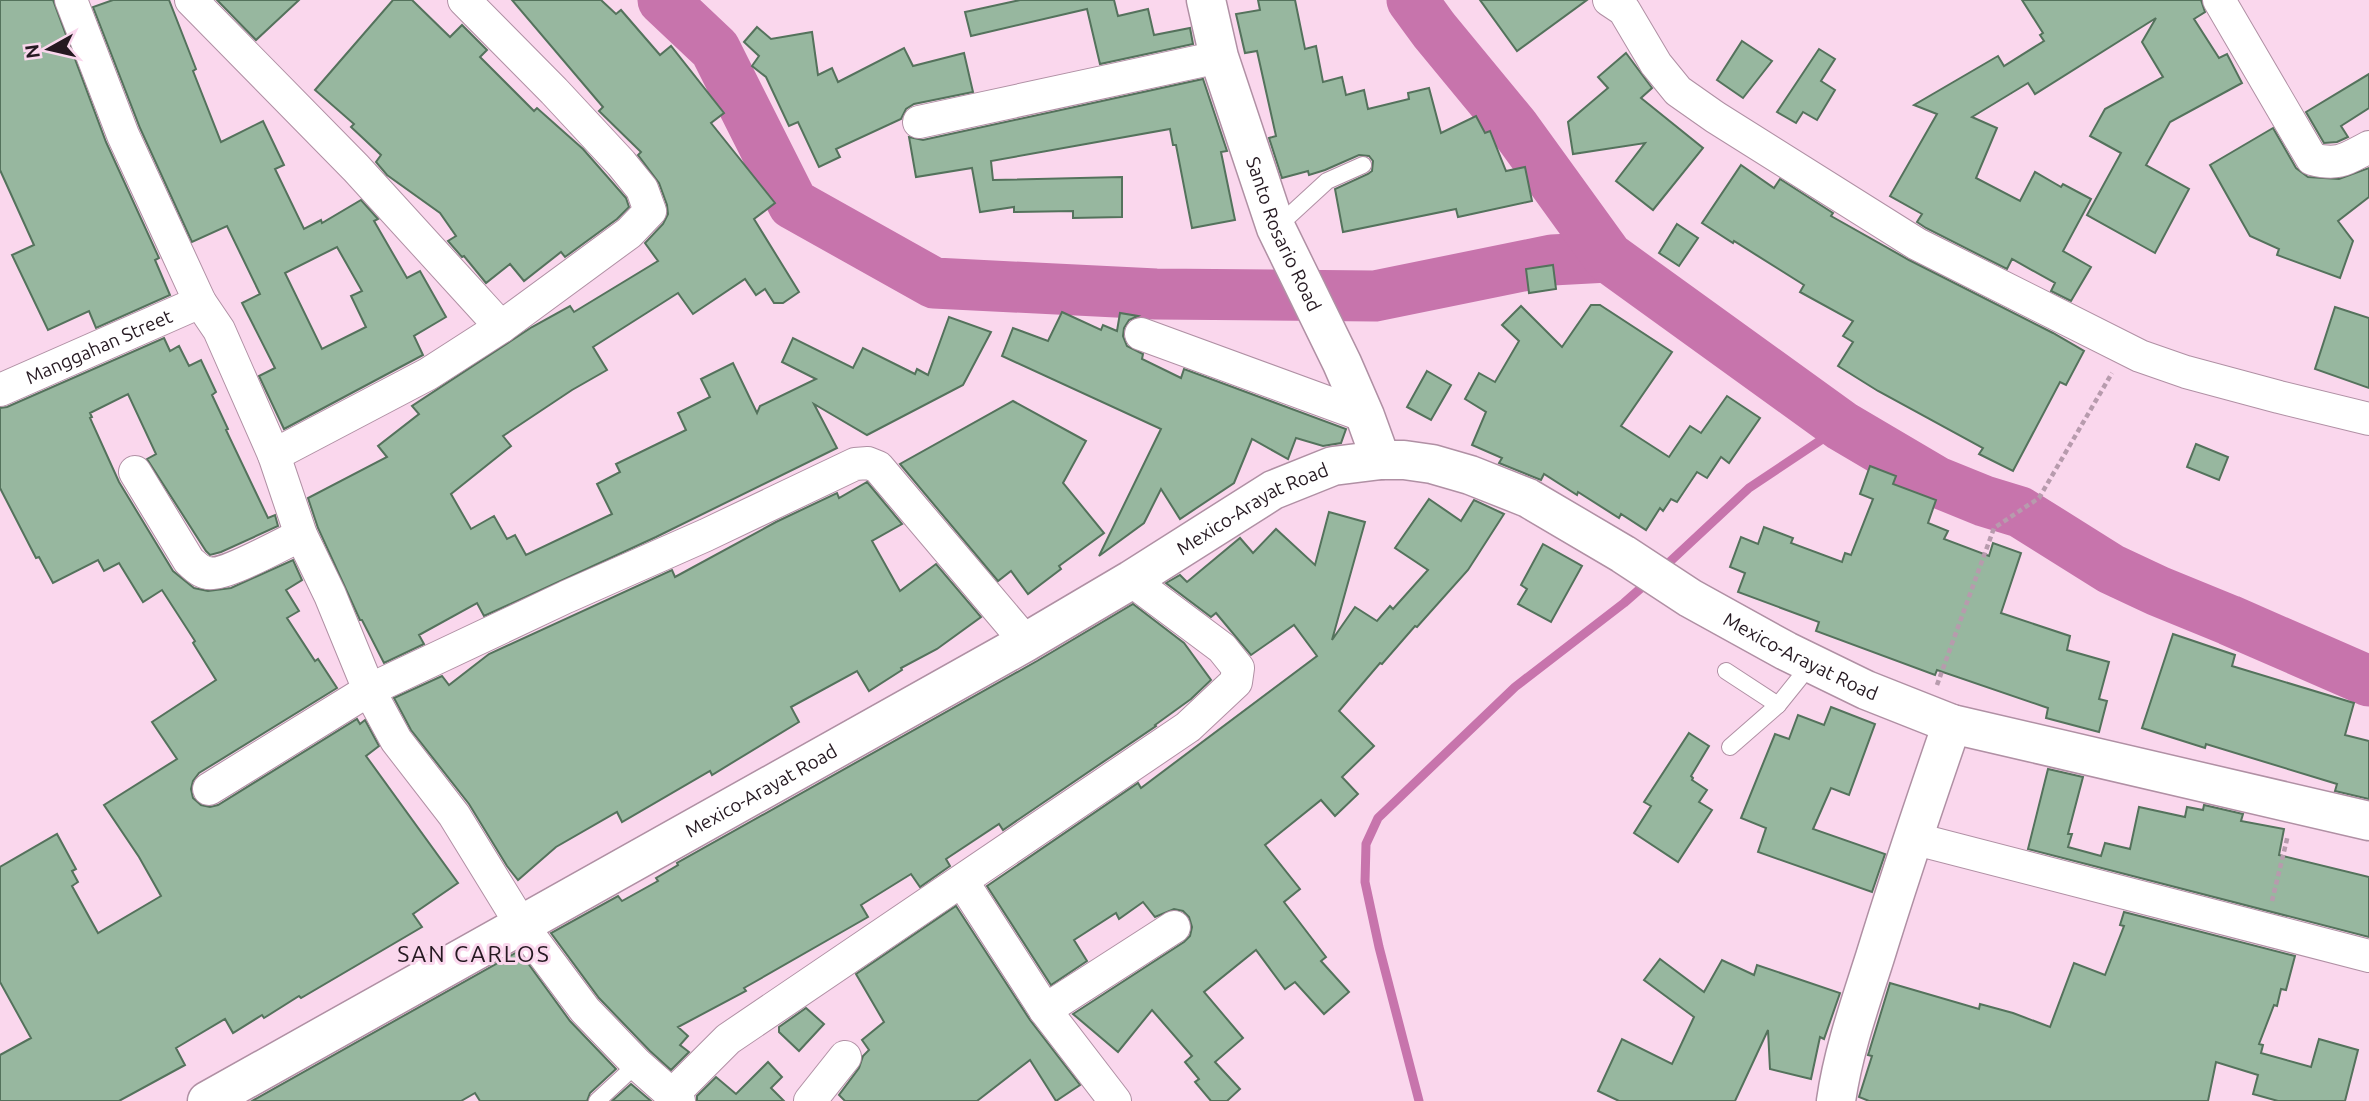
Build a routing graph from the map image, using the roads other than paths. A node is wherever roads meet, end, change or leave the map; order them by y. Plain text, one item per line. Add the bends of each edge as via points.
1 (71, 0) edge
2 (191, 0) edge
3 (464, 0) edge
4 (1206, 0) edge
5 (2219, 0) edge
6 (1624, 3) edge
7 (1219, 57) junction
8 (919, 122) dead end
9 (2369, 147) edge
10 (1363, 164) dead end
11 (1276, 228) junction
12 (200, 302) junction
13 (501, 327) junction
14 (1141, 334) dead end
15 (0, 390) edge
16 (1365, 416) junction
17 (2369, 419) edge
18 (274, 455) junction
19 (1381, 460) junction
20 (135, 472) dead end
21 (301, 536) junction
22 (1131, 580) junction
23 (1026, 642) junction
24 (1811, 664) junction
25 (1726, 671) dead end
26 (369, 690) junction
27 (1778, 705) junction
28 (1939, 719) junction
29 (1730, 747) dead end
30 (209, 789) dead end
31 (2369, 821) edge
32 (1912, 838) junction
33 (962, 881) junction
34 (521, 924) junction
35 (1174, 927) dead end
36 (2369, 956) edge
37 (1045, 1010) junction
38 (845, 1057) dead end
39 (637, 1064) junction
40 (675, 1098) edge
41 (208, 1101) edge
42 (597, 1101) edge
43 (810, 1101) edge
44 (1115, 1101) edge
45 (1836, 1101) edge

1 - 12 street via 123,135
2 - 13 street via 356,168
3 - 13 street via 621,163 642,189 650,211 629,233
4 - 7 main road, Santo Rosario Road
5 - 9 street via 2312,159 2339,163
6 - 17 street via 1656,64 1678,91 1917,244 2140,356
7 - 8 street
7 - 11 main road, Santo Rosario Road
10 - 11 lane via 1326,181
11 - 16 main road, Santo Rosario Road
12 - 15 street, Manggahan Street
12 - 18 street via 219,330
13 - 18 street via 428,374
14 - 16 street
16 - 19 main road, Santo Rosario Road
18 - 21 street
19 - 22 main road, Mexico-Arayat Road via 1333,466 1273,490
19 - 24 main road, Mexico-Arayat Road via 1432,464 1528,498 1690,598
20 - 21 street via 198,570 209,574 234,566
21 - 26 street
22 - 23 main road, Mexico-Arayat Road
22 - 33 street via 1223,648 1238,668 1236,682 1188,727
23 - 26 street via 878,467 868,463 855,464
23 - 34 main road, Mexico-Arayat Road
24 - 27 lane
24 - 28 main road, Mexico-Arayat Road
25 - 27 lane
26 - 30 street
26 - 34 street via 396,740 454,815
27 - 29 lane
28 - 31 main road, Mexico-Arayat Road
28 - 32 main road
32 - 36 street
32 - 45 main road via 1852,1032
33 - 37 street
33 - 40 street via 728,1039
34 - 39 street via 585,1010
34 - 41 main road, Mexico-Arayat Road
35 - 37 street
37 - 44 street
38 - 43 street
39 - 40 street
39 - 42 lane

